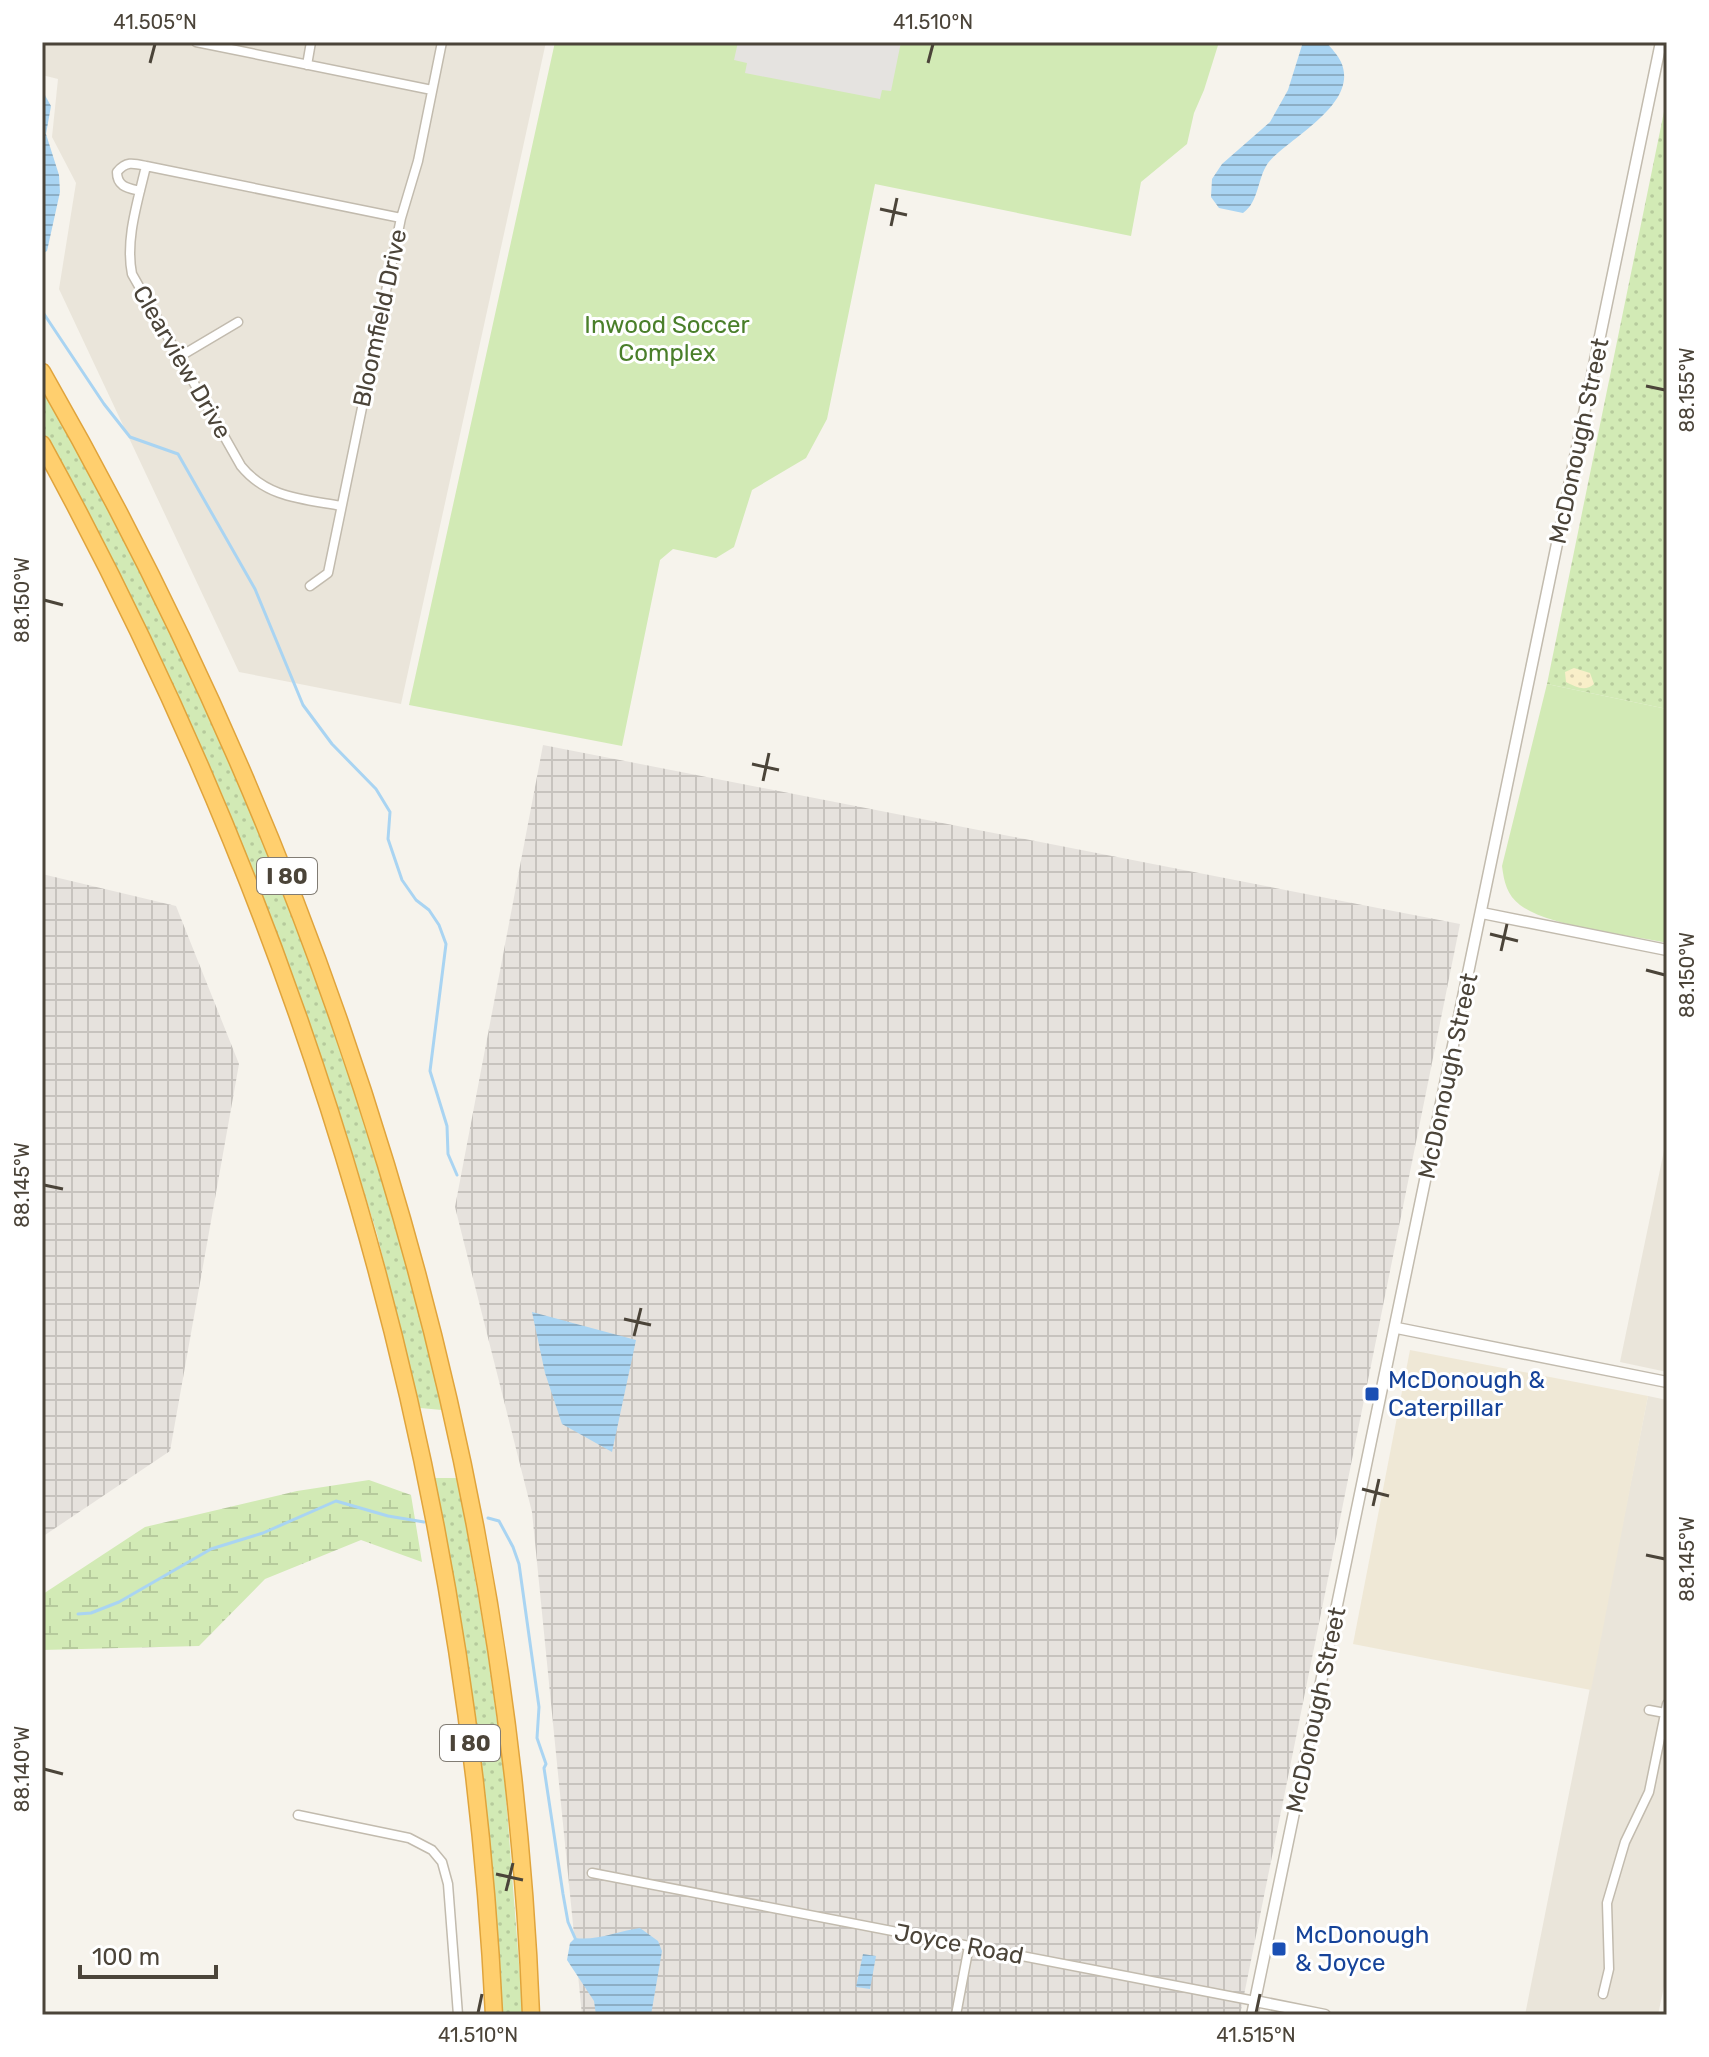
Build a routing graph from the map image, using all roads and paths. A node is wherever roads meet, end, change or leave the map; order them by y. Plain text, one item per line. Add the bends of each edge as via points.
1 (196, 42) edge
2 (311, 42) edge
3 (442, 42) edge
4 (1661, 42) edge
5 (307, 65) junction
6 (432, 90) junction
7 (146, 166) junction
8 (140, 191) junction
9 (401, 218) junction
10 (238, 322) dead end
11 (179, 357) junction
12 (42, 372) edge
13 (42, 444) edge
14 (341, 506) junction
15 (310, 586) dead end
16 (1482, 913) junction
17 (1667, 950) edge
18 (1397, 1328) junction
19 (1667, 1382) edge
20 (1666, 1709) edge
21 (1649, 1710) dead end
22 (298, 1815) dead end
23 (592, 1873) dead end
24 (969, 1946) junction
25 (1603, 1994) dead end
26 (1255, 2001) junction
27 (458, 2015) edge
28 (494, 2015) edge
29 (531, 2015) edge
30 (956, 2015) edge
31 (1252, 2015) edge
32 (1325, 2015) edge

1 - 5 street
2 - 5 street
3 - 6 street, Bloomfield Drive
4 - 16 street, McDonough Street
5 - 6 street
6 - 9 street, Bloomfield Drive
7 - 8 street, Clearview Drive
7 - 8 street via 130,162 117,172 121,185
7 - 9 street
8 - 11 street, Clearview Drive via 128,257 132,274
9 - 14 street, Bloomfield Drive
10 - 11 street
11 - 14 street, Clearview Drive via 251,477 279,495
12 - 29 highway, I 80 via 128,528 251,788 338,1015 380,1143 451,1413 490,1625 507,1739
13 - 28 highway, I 80 via 106,563 206,775 269,930 349,1167 412,1407 452,1617 477,1797
14 - 15 street, Bloomfield Drive via 328,573
16 - 17 street
16 - 18 street, McDonough Street
18 - 19 street
18 - 26 street, McDonough Street
20 - 21 street
20 - 25 street via 1649,1792 1625,1842 1607,1903 1609,1969
22 - 27 street via 409,1838 442,1862
23 - 24 street, Joyce Road
24 - 26 street, Joyce Road
24 - 30 street
26 - 31 street, McDonough Street
26 - 32 street, Joyce Road

